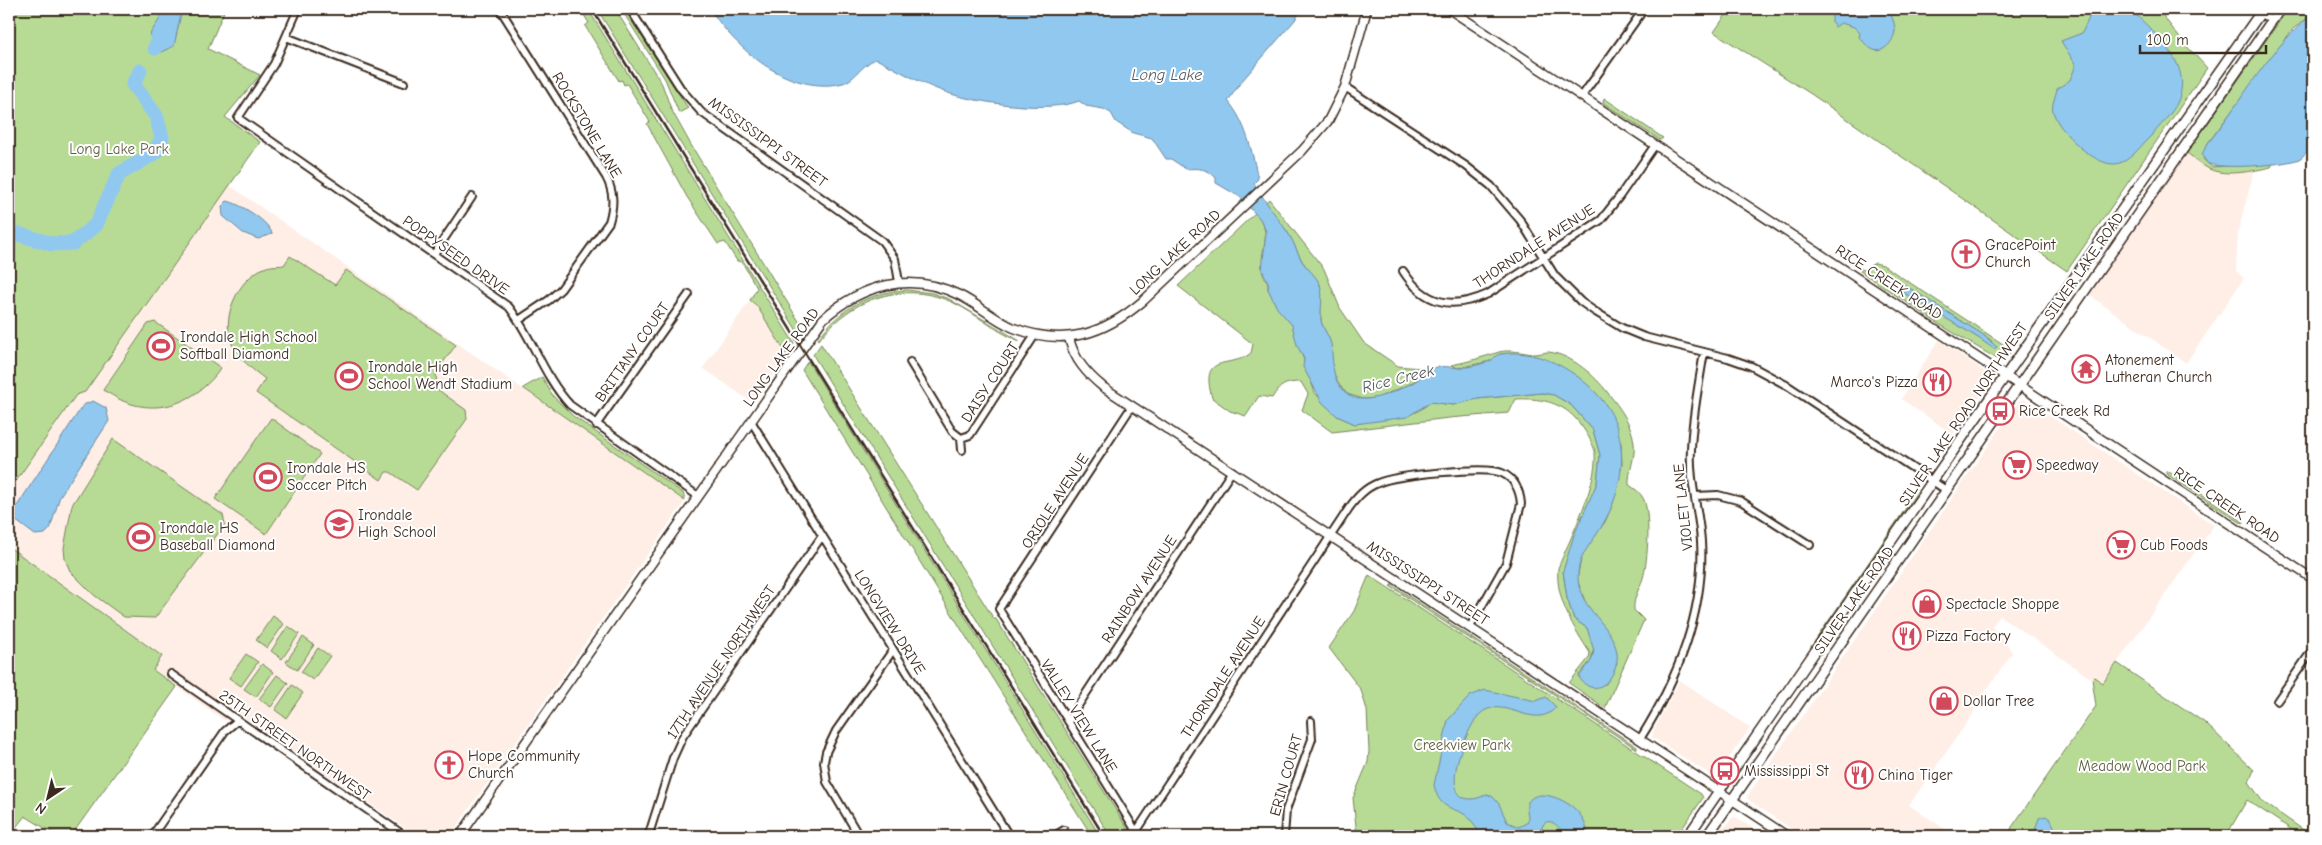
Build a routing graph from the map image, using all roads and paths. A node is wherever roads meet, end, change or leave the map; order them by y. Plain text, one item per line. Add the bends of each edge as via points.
1 (298, 9) edge
2 (500, 9) edge
3 (630, 9) edge
4 (1367, 9) edge
5 (1449, 9) edge
6 (1644, 9) edge
7 (2280, 9) edge
8 (2259, 10) edge
9 (2272, 21) junction
10 (286, 37) junction
11 (404, 83) dead end
12 (1345, 87) junction
13 (1582, 96) junction
14 (1655, 145) junction
15 (472, 197) dead end
16 (434, 254) junction
17 (1545, 258) junction
18 (1403, 271) dead end
19 (899, 282) junction
20 (689, 294) dead end
21 (519, 320) junction
22 (1035, 335) junction
23 (1069, 338) junction
24 (1704, 352) junction
25 (910, 362) dead end
26 (2006, 375) junction
27 (2019, 384) junction
28 (1132, 406) junction
29 (751, 421) junction
30 (596, 425) junction
31 (961, 438) junction
32 (962, 450) dead end
33 (1232, 471) junction
34 (1934, 482) junction
35 (1946, 490) junction
36 (698, 496) junction
37 (1695, 496) junction
38 (822, 536) junction
39 (1332, 536) junction
40 (1810, 546) dead end
41 (2313, 579) edge
42 (999, 609) joint
43 (1470, 627) junction
44 (2313, 649) edge
45 (893, 650) junction
46 (171, 674) dead end
47 (2277, 701) dead end
48 (237, 721) junction
49 (1311, 721) dead end
50 (1068, 722) junction
51 (1640, 739) junction
52 (1718, 792) junction
53 (1732, 801) junction
54 (1064, 830) dead end
55 (1137, 834) edge
56 (649, 835) edge
57 (152, 836) edge
58 (406, 836) edge
59 (460, 836) edge
60 (859, 836) edge
61 (1009, 836) edge
62 (1054, 836) edge
63 (1284, 836) edge
64 (1688, 836) edge
65 (1706, 836) edge
66 (1787, 836) edge

1 - 10 street
2 - 21 street, ROCKSTONE LANE via 606,176 613,193 608,222 570,278 549,300
3 - 19 street, MISSISSIPPI STREET via 680,89 701,112 882,241 895,259
4 - 12 street, LONG LAKE ROAD
5 - 13 street, RICE CREEK ROAD
6 - 13 street
7 - 9 main road, SILVER LAKE ROAD
8 - 9 street
8 - 26 main road, SILVER LAKE ROAD NORTHWEST
9 - 27 main road, SILVER LAKE ROAD
10 - 11 street
10 - 16 street, POPPYSEED DRIVE via 274,64 238,118
12 - 17 street via 1466,166 1491,186 1520,220
12 - 23 street, LONG LAKE ROAD via 1336,108 1318,133 1128,314 1094,332
13 - 14 street, RICE CREEK ROAD
14 - 17 street, THORNDALE AVENUE via 1600,220
14 - 26 street, RICE CREEK ROAD
15 - 16 street
16 - 21 street, POPPYSEED DRIVE via 498,299
17 - 18 street, THORNDALE AVENUE via 1488,294 1461,303 1429,297 1410,283
17 - 24 street via 1567,289 1608,319 1644,337
19 - 22 street, LONG LAKE ROAD via 945,289 1005,324
19 - 29 street, LONG LAKE ROAD via 855,295 823,319
20 - 30 street, BRITTANY COURT
21 - 30 street, POPPYSEED DRIVE via 558,392
22 - 23 street, LONG LAKE ROAD
22 - 31 street, DAISY COURT via 970,435
23 - 28 street, MISSISSIPPI STREET via 1075,357 1086,372
24 - 34 street via 1751,366 1782,382
24 - 37 street, VIOLET LANE via 1690,450
25 - 31 street, DAISY COURT via 952,431
26 - 27 street, RICE CREEK ROAD
26 - 34 main road, SILVER LAKE ROAD NORTHWEST
27 - 35 main road, SILVER LAKE ROAD
27 - 41 street, RICE CREEK ROAD
28 - 33 street, MISSISSIPPI STREET
28 - 42 street, ORIOLE AVENUE
29 - 36 street, LONG LAKE ROAD
29 - 38 street, LONGVIEW DRIVE
30 - 36 street, POPPYSEED DRIVE
31 - 32 street, DAISY COURT
33 - 39 street, MISSISSIPPI STREET
33 - 50 street, RAINBOW AVENUE
34 - 35 street
34 - 52 main road, SILVER LAKE ROAD NORTHWEST
35 - 53 main road, SILVER LAKE ROAD
36 - 59 street, LONG LAKE ROAD
37 - 40 street via 1718,495 1741,501
37 - 51 street, VIOLET LANE via 1701,553 1691,622 1678,670
38 - 45 street, LONGVIEW DRIVE
38 - 56 street, 17TH AVENUE NORTHWEST via 683,736
39 - 43 street, MISSISSIPPI STREET
39 - 43 street, THORNDALE AVENUE via 1357,498 1388,479 1486,470 1509,477 1517,486 1520,510 1501,574
39 - 55 street, THORNDALE AVENUE
42 - 50 street, VALLEY VIEW LANE
43 - 51 street, MISSISSIPPI STREET
44 - 47 street
45 - 60 street via 836,731 824,762 827,782
45 - 61 street, LONGVIEW DRIVE
46 - 48 street, 25TH STREET NORTHWEST
48 - 57 street via 225,731
48 - 58 street, 25TH STREET NORTHWEST
49 - 63 street, ERIN COURT via 1312,739 1286,810
50 - 55 street, VALLEY VIEW LANE
51 - 52 street, MISSISSIPPI STREET
52 - 53 street, MISSISSIPPI STREET
52 - 64 main road, SILVER LAKE ROAD NORTHWEST
53 - 65 main road, SILVER LAKE ROAD
53 - 66 street, MISSISSIPPI STREET
54 - 62 street

